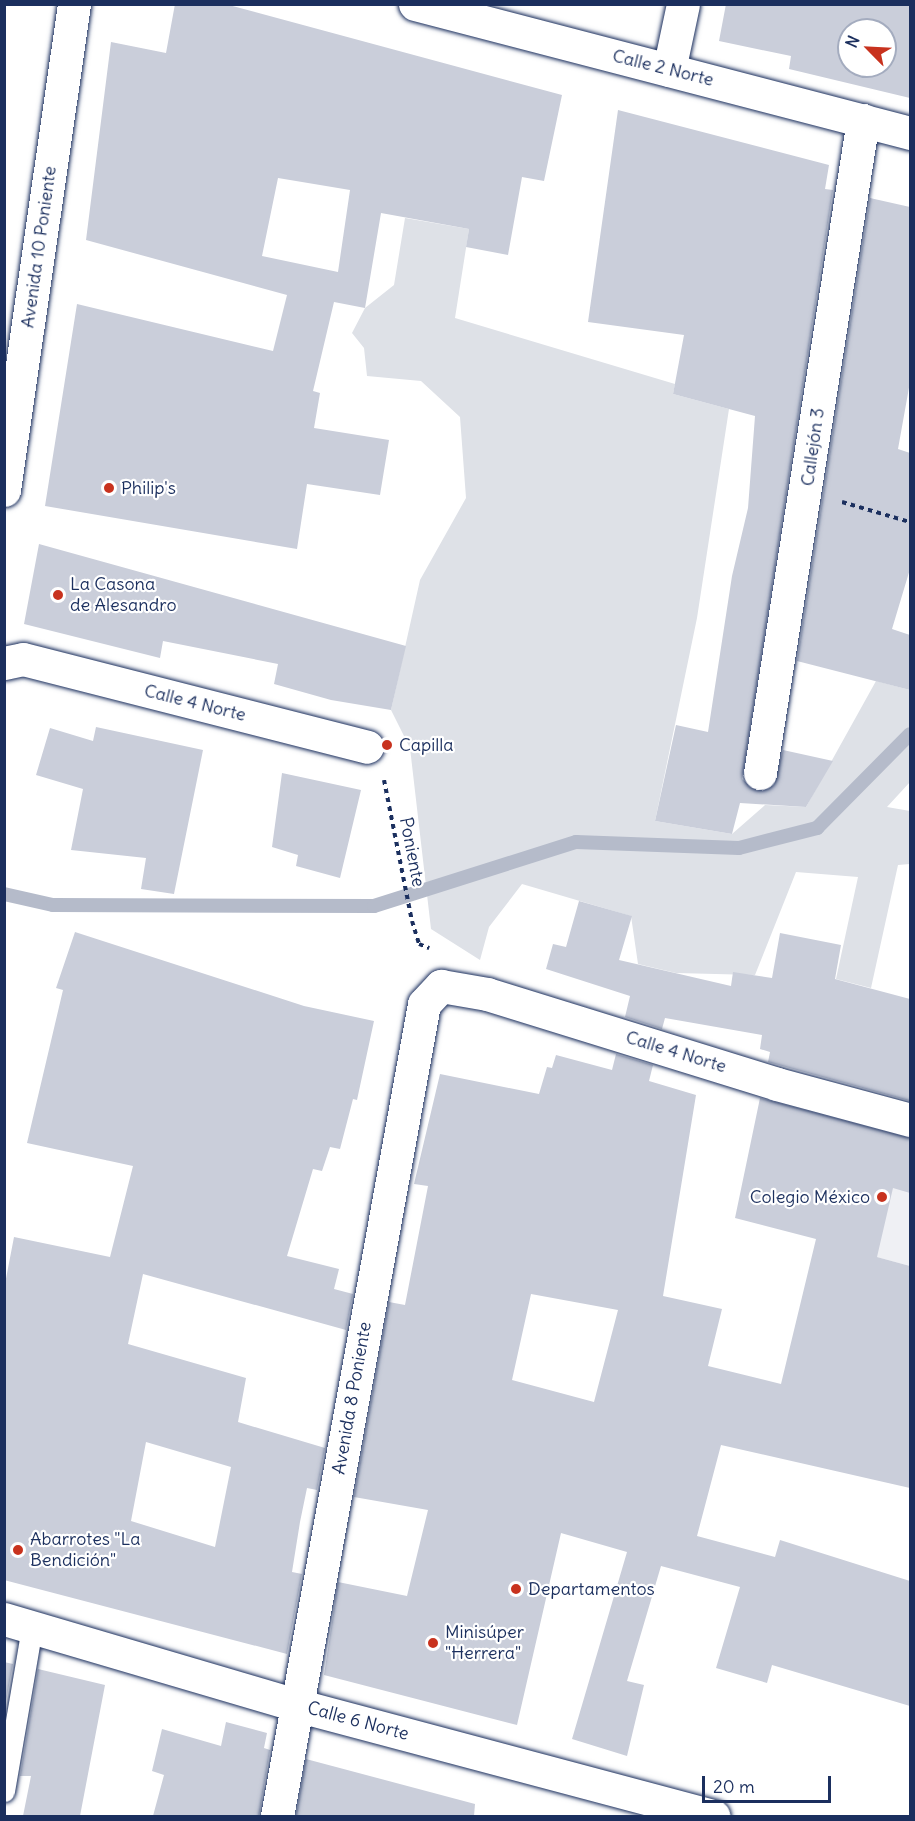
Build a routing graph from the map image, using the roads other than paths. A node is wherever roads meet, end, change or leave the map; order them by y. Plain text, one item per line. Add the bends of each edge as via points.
1 (74, 4) edge
2 (415, 4) edge
3 (683, 4) edge
4 (669, 70) junction
5 (863, 120) junction
6 (910, 133) edge
7 (4, 490) edge
8 (11, 654) edge
9 (367, 747) dead end
10 (760, 774) dead end
11 (441, 986) joint
12 (910, 1120) edge
13 (18, 1623) edge
14 (296, 1705) junction
15 (4, 1791) edge
16 (277, 1816) edge
17 (713, 1816) edge

1 - 7 street, Avenida 10 Poniente
2 - 4 street, Calle 2 Norte
3 - 4 street
4 - 5 street, Calle 2 Norte
5 - 6 street, Calle 2 Norte
5 - 10 street, Callejón 3
8 - 9 street, Calle 4 Norte
11 - 12 street, Calle 4 Norte via 487,993 777,1084
11 - 14 street, Avenida 8 Poniente via 424,1004
13 - 14 street, Calle 6 Norte
13 - 15 lane
14 - 16 street, Avenida 8 Poniente
14 - 17 street, Calle 6 Norte

